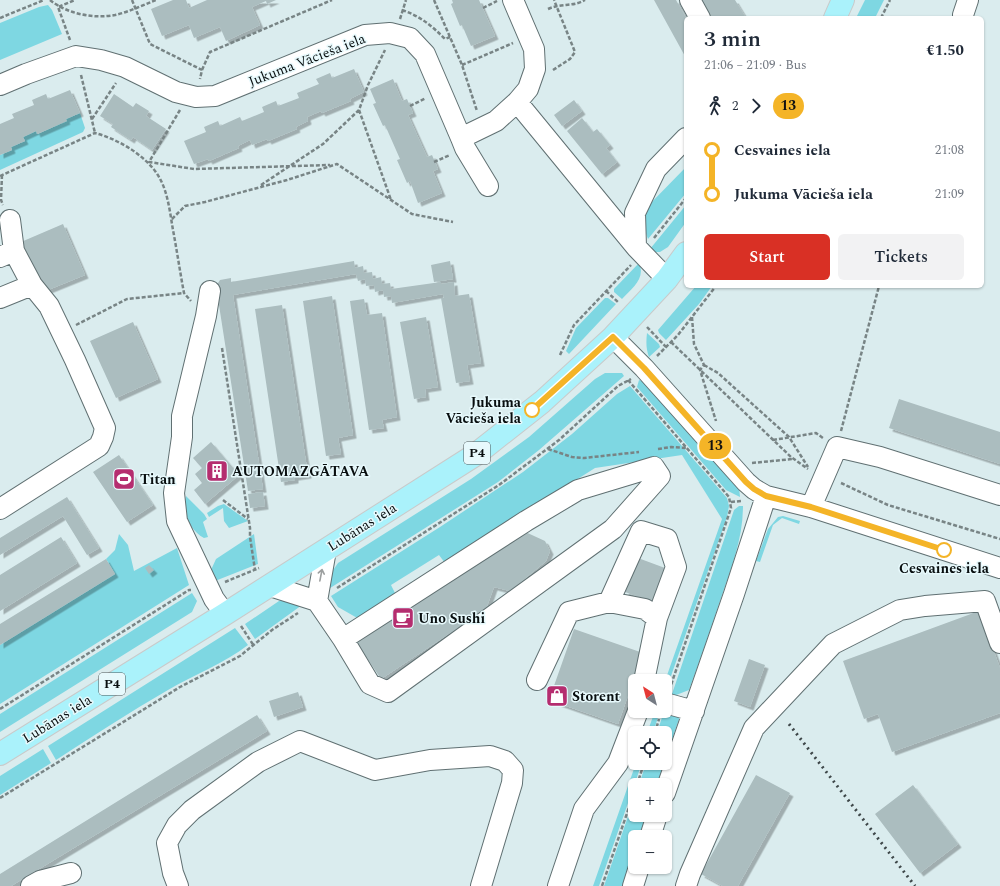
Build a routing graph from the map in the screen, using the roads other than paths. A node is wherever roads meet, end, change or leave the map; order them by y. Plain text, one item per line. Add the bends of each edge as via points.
1 (513, 0) edge
2 (690, 0) edge
3 (843, 0) edge
4 (699, 16) edge
5 (836, 16) edge
6 (0, 85) edge
7 (517, 102) junction
8 (461, 138) junction
9 (684, 140) edge
10 (488, 186) dead end
11 (10, 220) road end
12 (639, 250) junction
13 (7, 254) edge
14 (684, 256) edge
15 (667, 279) junction
16 (32, 285) junction
17 (210, 291) dead end
18 (0, 298) edge
19 (613, 337) junction
20 (1000, 495) edge
21 (766, 496) junction
22 (811, 507) junction
23 (0, 509) edge
24 (326, 550) junction
25 (1000, 568) edge
26 (264, 577) junction
27 (317, 601) junction
28 (609, 602) junction
29 (657, 618) junction
30 (232, 620) junction
31 (342, 639) junction
32 (1000, 643) edge
33 (645, 674) edge
34 (537, 680) dead end
35 (672, 709) edge
36 (694, 711) junction
37 (635, 718) edge
38 (0, 754) edge
39 (670, 778) edge
40 (71, 873) dead end
41 (637, 874) edge
42 (31, 886) edge
43 (178, 886) edge
44 (481, 886) edge
45 (558, 886) edge
46 (633, 886) edge
47 (686, 886) edge

1 - 7 street via 534,49 535,69 528,90
2 - 4 street
3 - 5 main road
6 - 8 street, Jukuma Vācieša iela via 76,56 125,67 176,92 188,103 215,96 365,35 390,33 410,38 425,54
7 - 8 street via 496,121
7 - 12 street
8 - 10 street, Jukuma Vācieša iela
9 - 12 street via 656,169 635,213
11 - 13 street
12 - 15 street
13 - 16 street
14 - 15 main road, Lubānas iela / P4
15 - 19 main road, Lubānas iela / P4
16 - 18 street
16 - 23 street via 49,306 105,428 99,446
17 - 30 street via 182,416 182,437 174,493 177,522 214,598
19 - 21 street via 750,486
19 - 24 main road, Lubānas iela / P4 via 542,402 475,455
20 - 22 street via 880,457 837,447
21 - 22 street
21 - 36 street
22 - 25 street
24 - 26 main road, Lubānas iela / P4
27 -> 24 street
26 - 27 street
26 - 30 main road, Lubānas iela / P4
27 - 31 street
28 - 29 street via 645,609
28 - 29 street via 642,531 667,539 676,567
28 - 34 street via 569,612
29 - 33 street
30 - 38 main road, Lubānas iela / P4
31 - 31 street via 370,684 388,692 613,529 660,476 654,467 578,490
32 - 47 street via 985,601 900,610 833,644 754,728
35 - 36 street
36 - 39 street
37 - 45 street via 618,763 584,809
40 - 42 street
41 - 46 street
43 - 44 street via 167,843 176,825 192,810 258,762 300,741 375,770 430,760 490,756 505,761 513,770 512,783

